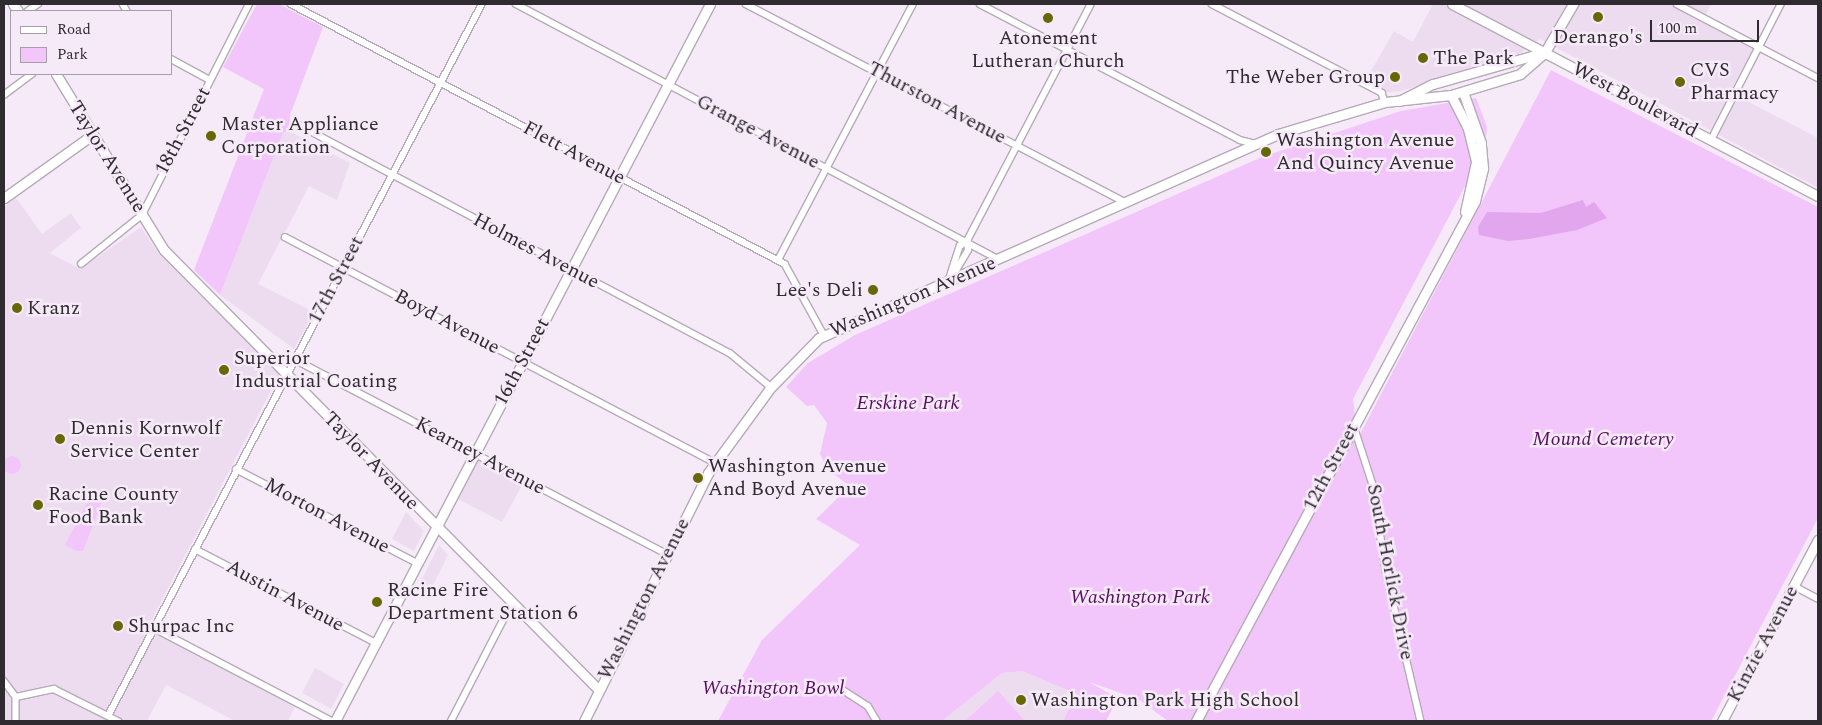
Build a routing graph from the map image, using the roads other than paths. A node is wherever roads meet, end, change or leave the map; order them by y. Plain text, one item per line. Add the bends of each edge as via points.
1 (249, 4) edge
2 (291, 4) edge
3 (482, 4) edge
4 (516, 4) edge
5 (710, 4) edge
6 (746, 4) edge
7 (912, 4) edge
8 (980, 4) edge
9 (1091, 4) edge
10 (1212, 4) edge
11 (1452, 4) edge
12 (1573, 4) edge
13 (1677, 4) edge
14 (1781, 4) edge
15 (1758, 47) junction
16 (1067, 50) junction
17 (1545, 52) junction
18 (172, 61) edge
19 (1491, 68) junction
20 (877, 72) junction
21 (31, 75) edge
22 (57, 75) edge
23 (1818, 78) edge
24 (210, 80) junction
25 (441, 82) junction
26 (668, 85) junction
27 (1463, 92) junction
28 (4, 95) edge
29 (1451, 95) junction
30 (1399, 100) junction
31 (1385, 102) junction
32 (295, 123) dead end
33 (92, 135) junction
34 (1710, 140) junction
35 (1256, 144) junction
36 (1017, 146) junction
37 (826, 168) junction
38 (393, 174) junction
39 (619, 177) junction
40 (1818, 196) edge
41 (4, 198) edge
42 (1127, 203) junction
43 (1465, 212) junction
44 (142, 215) junction
45 (285, 237) dead end
46 (967, 242) junction
47 (778, 260) junction
48 (1000, 260) junction
49 (81, 264) dead end
50 (343, 266) junction
51 (571, 270) junction
52 (948, 282) junction
53 (824, 335) junction
54 (294, 359) junction
55 (522, 362) junction
56 (286, 374) junction
57 (771, 387) junction
58 (1354, 426) junction
59 (474, 454) junction
60 (716, 463) junction
61 (236, 470) junction
62 (436, 527) junction
63 (1818, 540) edge
64 (195, 549) junction
65 (666, 554) junction
66 (417, 564) junction
67 (1794, 586) junction
68 (1818, 599) edge
69 (511, 605) junction
70 (154, 628) junction
71 (376, 643) junction
72 (4, 681) edge
73 (598, 689) junction
74 (844, 690) dead end
75 (16, 697) junction
76 (108, 716) junction
77 (16, 721) edge
78 (118, 721) edge
79 (334, 721) edge
80 (451, 721) edge
81 (584, 721) edge
82 (877, 721) edge
83 (1196, 721) edge
84 (1421, 721) edge
85 (1722, 721) edge

1 - 24 street, 18th Street
2 - 25 street, Flett Avenue
3 - 25 street, 17th Street
4 - 26 street, Grange Avenue
5 - 26 street, 16th Street
6 - 20 street, Thurston Avenue
7 - 20 street
8 - 16 street
9 - 16 street
10 - 31 street via 1382,93
11 - 17 street, West Boulevard
12 - 17 street, Washington Avenue
13 - 15 street
14 - 15 street
15 - 23 street
15 - 34 street
16 - 35 street via 1240,140
16 - 36 street
17 - 19 street, Washington Avenue
17 - 27 street, Washington Avenue via 1520,74
17 - 34 street, West Boulevard
18 - 24 street
19 - 29 street via 1458,84
19 - 30 street, Washington Avenue via 1417,90
20 - 36 street, Thurston Avenue
20 - 37 street
21 - 28 street
22 - 33 street, Taylor Avenue
24 - 44 street, 18th Street
25 - 38 street, 17th Street
25 - 39 street, Flett Avenue
26 - 37 street, Grange Avenue
26 - 39 street, 16th Street
27 - 29 street, Washington Avenue
27 - 43 street, 12th Street via 1481,142 1483,168 1475,201
29 - 30 street, Washington Avenue
29 - 43 street, 12th Street via 1470,137 1476,162
30 - 31 street, Washington Avenue
31 - 35 street, Washington Avenue
32 - 38 street, Holmes Avenue
33 - 41 street
33 - 44 street, Taylor Avenue
34 - 40 street, West Boulevard
35 - 42 street, Washington Avenue
36 - 42 street, Thurston Avenue
36 - 46 street
37 - 46 street, Grange Avenue
37 - 47 street
38 - 50 street, 17th Street
38 - 51 street, Holmes Avenue
39 - 47 street, Flett Avenue
39 - 51 street, 16th Street
42 - 48 street, Washington Avenue
43 - 58 street, 12th Street
44 - 49 street, 18th Street
44 - 56 street, Taylor Avenue via 164,250
45 - 50 street, Boyd Avenue
46 - 48 street, Grange Avenue
46 - 52 street via 950,265
46 - 52 street via 968,250
47 - 53 street, Flett Avenue via 785,264
48 - 52 street, Washington Avenue
50 - 54 street, 17th Street
50 - 55 street, Boyd Avenue
51 - 55 street, 16th Street
51 - 57 street, Holmes Avenue via 730,353
52 - 53 street, Washington Avenue
53 - 57 street, Washington Avenue
54 - 56 street, 17th Street
54 - 59 street, Kearney Avenue
55 - 59 street, 16th Street
55 - 60 street, Boyd Avenue
56 - 61 street, 17th Street
56 - 62 street, Taylor Avenue
57 - 60 street, Washington Avenue
58 - 83 street, 12th Street
58 - 84 street, South Horlick Drive via 1373,485 1386,571
59 - 62 street, 16th Street
59 - 65 street, Kearney Avenue
60 - 65 street, Washington Avenue
61 - 64 street, 17th Street
61 - 66 street, Morton Avenue
62 - 66 street, 16th Street
62 - 69 street, Taylor Avenue
63 - 67 street, Kinzie Avenue
64 - 70 street, 17th Street
64 - 71 street, Austin Avenue
65 - 73 street, Washington Avenue
66 - 71 street, 16th Street
67 - 68 street
67 - 85 street, Kinzie Avenue
69 - 73 street, Taylor Avenue
69 - 80 street
70 - 76 street, 17th Street
70 - 79 street
71 - 79 street, 16th Street
72 - 75 street
73 - 81 street, Washington Avenue
74 - 82 street via 868,706
75 - 76 street via 54,689
75 - 77 street
76 - 78 street

